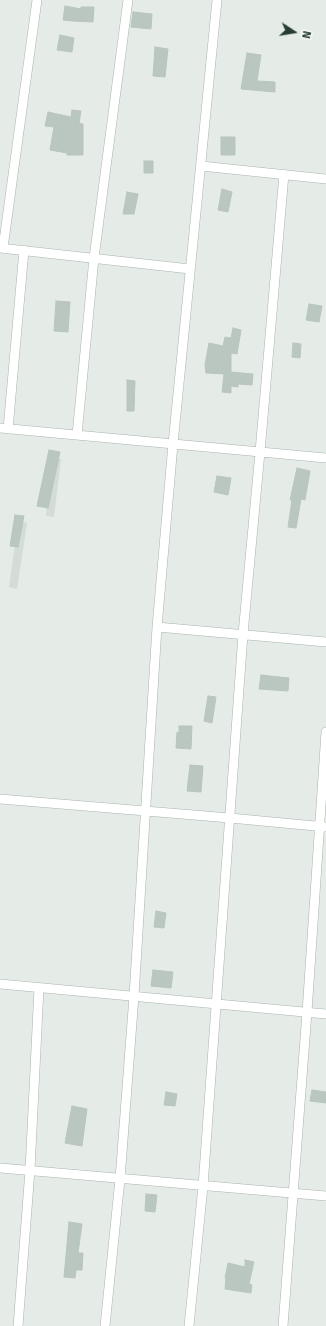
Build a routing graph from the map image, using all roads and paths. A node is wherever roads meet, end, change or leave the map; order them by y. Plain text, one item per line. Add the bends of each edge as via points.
1 (37, 0) edge
2 (128, 0) edge
3 (217, 0) edge
4 (201, 166) junction
5 (284, 174) junction
6 (326, 179) edge
7 (2, 248) edge
8 (24, 250) junction
9 (94, 258) junction
10 (190, 269) junction
11 (4, 428) edge
12 (76, 435) junction
13 (173, 444) junction
14 (260, 452) junction
15 (326, 458) edge
16 (157, 627) junction
17 (243, 634) junction
18 (326, 642) edge
19 (326, 732) edge
20 (0, 799) edge
21 (146, 810) junction
22 (230, 818) junction
23 (323, 826) edge
24 (0, 984) edge
25 (39, 988) junction
26 (134, 996) junction
27 (217, 1004) junction
28 (307, 1012) junction
29 (326, 1014) edge
30 (0, 1168) edge
31 (30, 1170) junction
32 (120, 1179) junction
33 (203, 1186) junction
34 (293, 1194) junction
35 (326, 1196) edge
36 (18, 1326) edge
37 (105, 1326) edge
38 (189, 1326) edge
39 (283, 1326) edge

1 - 7 street
2 - 9 street
3 - 4 street
4 - 5 street
4 - 10 street
5 - 6 street
5 - 14 street
7 - 8 street
8 - 9 street
8 - 11 street
9 - 10 street
9 - 12 street
10 - 13 street
11 - 12 street
12 - 13 street
13 - 14 street
13 - 16 street
14 - 15 street
14 - 17 street
16 - 17 street
16 - 21 street
17 - 18 street
17 - 22 street
19 - 23 street
20 - 21 street
21 - 22 street
21 - 26 street
22 - 23 street
22 - 27 street
23 - 28 street
24 - 25 street
25 - 26 street
25 - 31 street
26 - 27 street
26 - 32 street
27 - 28 street
27 - 33 street
28 - 29 street
28 - 34 street
30 - 31 street
31 - 32 street
31 - 36 street
32 - 33 street
32 - 37 street
33 - 34 street
33 - 38 street
34 - 35 street
34 - 39 street

